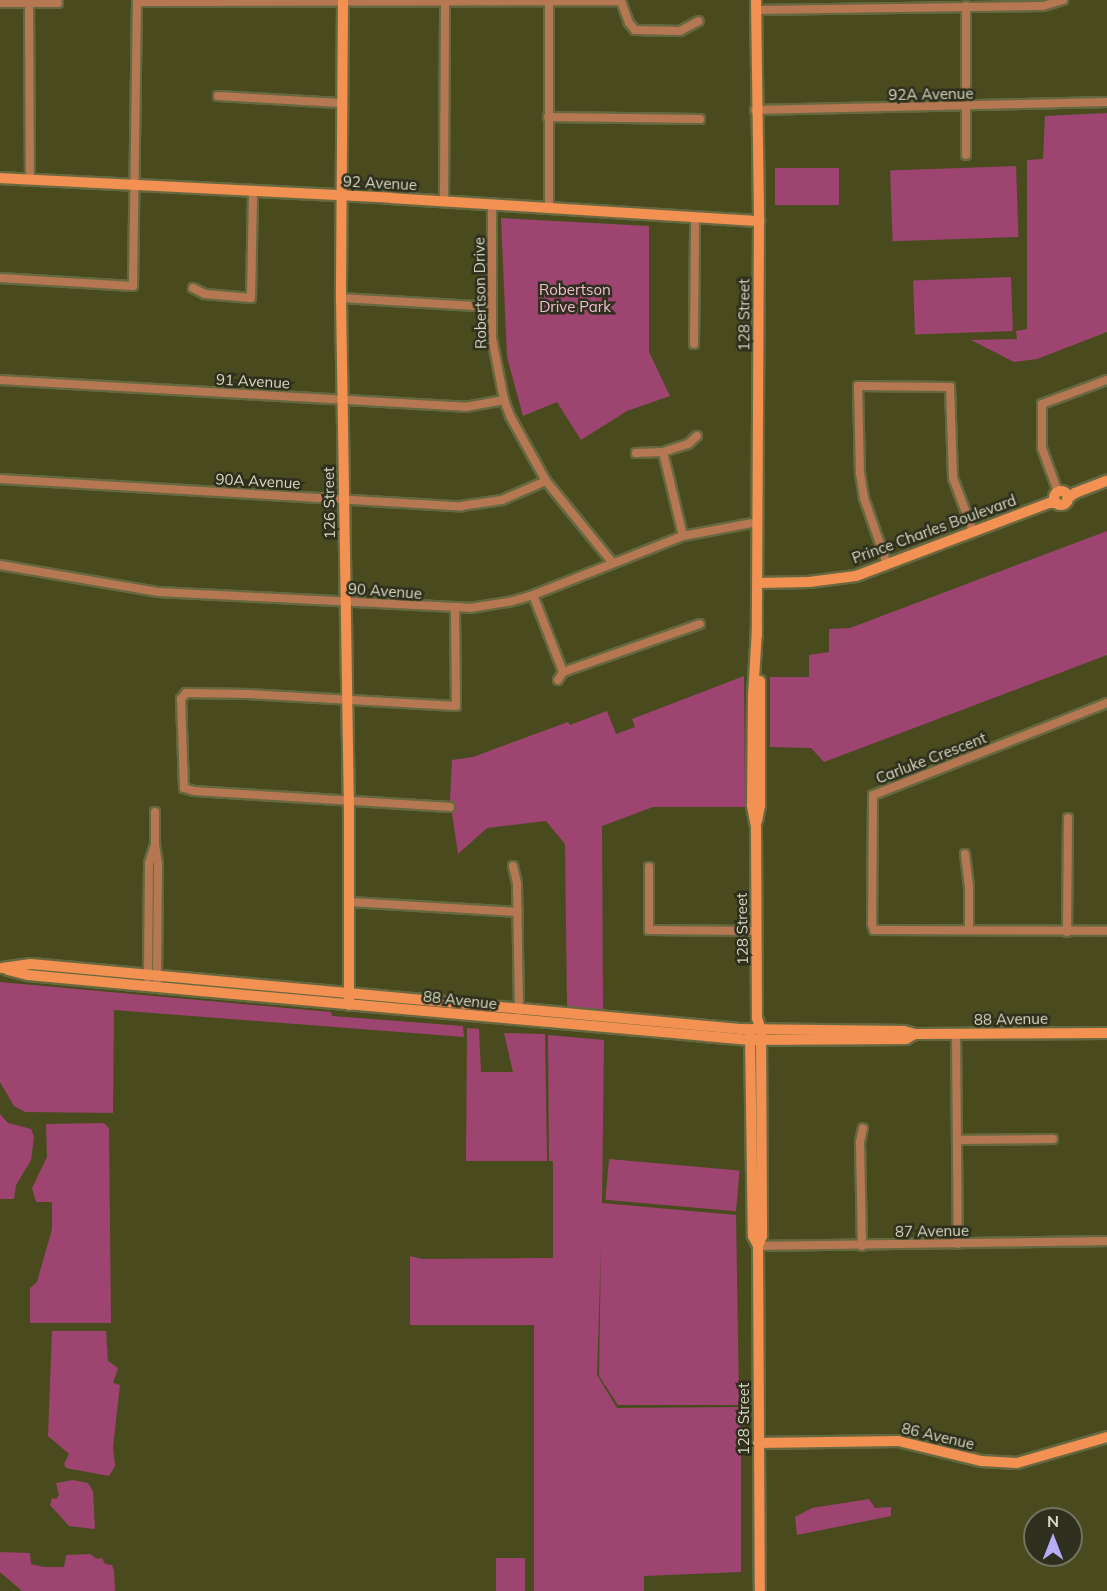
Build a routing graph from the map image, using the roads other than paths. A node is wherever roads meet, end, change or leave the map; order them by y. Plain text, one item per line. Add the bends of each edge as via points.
1 (1063, 0) edge
2 (137, 1) edge
3 (343, 1) edge
4 (549, 1) edge
5 (621, 1) edge
6 (446, 2) junction
7 (0, 3) edge
8 (28, 3) junction
9 (58, 3) dead end
10 (948, 3) edge
11 (756, 5) edge
12 (966, 6) junction
13 (699, 21) dead end
14 (218, 96) dead end
15 (1107, 102) edge
16 (340, 103) junction
17 (966, 107) junction
18 (755, 110) junction
19 (548, 117) junction
20 (700, 119) dead end
21 (966, 155) dead end
22 (0, 178) edge
23 (30, 180) junction
24 (135, 185) junction
25 (253, 191) junction
26 (341, 195) junction
27 (444, 202) junction
28 (492, 205) junction
29 (549, 208) junction
30 (695, 218) junction
31 (759, 221) junction
32 (0, 278) edge
33 (193, 288) dead end
34 (341, 298) junction
35 (492, 307) junction
36 (694, 344) dead end
37 (0, 380) edge
38 (1107, 380) edge
39 (341, 399) junction
40 (504, 400) junction
41 (697, 436) dead end
42 (663, 452) junction
43 (636, 453) dead end
44 (0, 479) edge
45 (546, 481) junction
46 (1107, 481) edge
47 (1061, 497) junction
48 (345, 500) junction
49 (757, 522) junction
50 (973, 531) junction
51 (683, 536) junction
52 (612, 562) junction
53 (887, 564) junction
54 (0, 565) edge
55 (757, 583) junction
56 (533, 595) junction
57 (346, 602) junction
58 (455, 608) junction
59 (700, 624) dead end
60 (347, 701) junction
61 (1107, 703) edge
62 (349, 802) junction
63 (450, 807) dead end
64 (155, 812) dead end
65 (1068, 818) dead end
66 (965, 854) dead end
67 (513, 866) dead end
68 (649, 867) dead end
69 (350, 902) junction
70 (518, 912) junction
71 (969, 930) junction
72 (757, 931) junction
73 (1067, 932) junction
74 (1107, 932) edge
75 (1, 968) edge
76 (152, 981) junction
77 (349, 999) junction
78 (519, 1011) junction
79 (1107, 1033) edge
80 (956, 1034) junction
81 (756, 1035) junction
82 (863, 1128) dead end
83 (1053, 1139) dead end
84 (957, 1140) junction
85 (1107, 1241) edge
86 (958, 1244) junction
87 (758, 1246) junction
88 (862, 1246) junction
89 (1107, 1437) edge
90 (758, 1443) junction
91 (760, 1591) edge

1 - 12 street via 1043,6
2 - 3 street
2 - 24 street
3 - 6 street
3 - 16 main road, 126 Street
4 - 5 street
4 - 6 street
4 - 19 street
5 - 13 street via 635,30 680,31
6 - 27 street
7 - 8 street
8 - 9 street
8 - 23 street
10 - 11 street
10 - 12 street
11 - 18 main road, 128 Street
12 - 17 street
14 - 16 street
15 - 17 street, 92A Avenue
16 - 26 main road, 126 Street
17 - 18 street, 92A Avenue
17 - 21 street
18 - 31 main road, 128 Street
19 - 20 street
19 - 29 street
22 - 23 main road, 92 Avenue
23 - 24 main road, 92 Avenue
24 - 25 main road, 92 Avenue
24 - 32 street via 133,286
25 - 26 main road, 92 Avenue
25 - 33 street via 251,298 205,294
26 - 27 main road, 92 Avenue
26 - 34 main road, 126 Street
27 - 28 main road, 92 Avenue
28 - 29 main road, 92 Avenue
28 - 35 street, Robertson Drive
29 - 30 main road, 92 Avenue
30 - 31 main road, 92 Avenue
30 - 36 street
31 - 49 main road, 128 Street
34 - 35 street
34 - 39 main road, 126 Street
35 - 40 street, Robertson Drive via 494,354
37 - 39 street, 91 Avenue
38 - 47 street via 1042,404 1042,448
39 - 40 street, 91 Avenue via 465,407
39 - 48 main road, 126 Street
40 - 45 street, Robertson Drive
41 - 42 street via 688,444
42 - 43 street
42 - 51 street
44 - 48 street, 90A Avenue
45 - 48 street, 90A Avenue via 516,496 477,505
45 - 52 street, Robertson Drive
46 - 47 main road, Prince Charles Boulevard
47 - 50 main road, Prince Charles Boulevard
48 - 57 main road, 126 Street
49 - 51 street, 90 Avenue
49 - 55 main road, 128 Street
50 - 53 main road, Prince Charles Boulevard
50 - 53 street via 953,478 950,387 858,386 860,474 864,498
51 - 52 street, 90 Avenue
52 - 56 street, 90 Avenue
53 - 55 main road, Prince Charles Boulevard via 856,576 822,581
54 - 57 street, 90 Avenue via 158,592
55 - 72 main road, 128 Street via 761,741 756,827
56 - 58 street, 90 Avenue
56 - 59 street via 560,676
57 - 58 street, 90 Avenue
57 - 60 main road, 126 Street
58 - 60 street via 456,706
60 - 62 main road, 126 Street
60 - 62 street via 197,693 186,693 181,699 184,788 194,792
61 - 71 street, Carluke Crescent via 873,795 874,930
62 - 63 street
62 - 69 main road, 126 Street
64 - 76 street via 149,863
65 - 73 street
66 - 71 street
67 - 70 street
68 - 72 street via 649,930
69 - 70 street
69 - 77 main road, 126 Street
70 - 78 street
71 - 73 street, Carluke Crescent
72 - 81 main road, 128 Street
73 - 74 street, Carluke Crescent
75 - 76 main road, 88 Avenue via 28,975
76 - 77 main road, 88 Avenue
77 - 78 main road, 88 Avenue
77 - 81 main road, 88 Avenue
78 - 81 main road, 88 Avenue
79 - 80 main road, 88 Avenue
80 - 81 main road, 88 Avenue via 904,1031
80 - 84 street
81 - 87 main road, 128 Street via 753,1236
82 - 88 street
83 - 84 street
84 - 86 street
85 - 86 street, 87 Avenue
86 - 88 street, 87 Avenue
87 - 88 street, 87 Avenue
87 - 90 main road, 128 Street
89 - 90 main road, 86 Avenue via 1017,1463 981,1461 898,1441
90 - 91 main road, 128 Street

